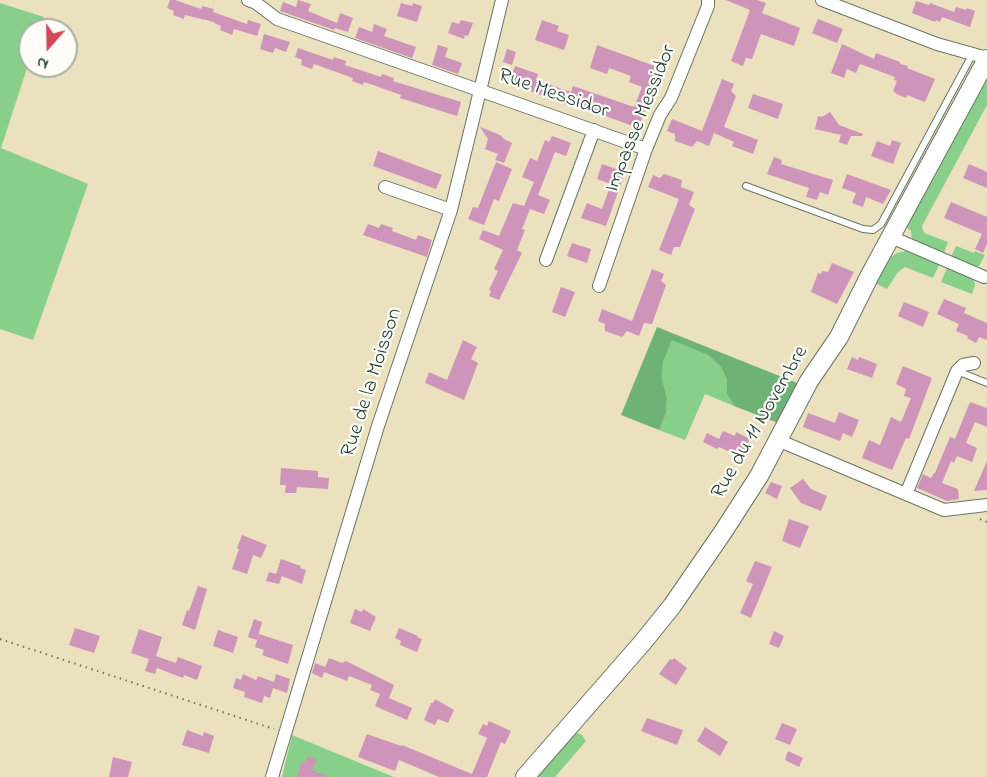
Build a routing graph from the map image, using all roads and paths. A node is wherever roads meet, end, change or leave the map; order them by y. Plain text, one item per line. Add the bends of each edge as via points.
1 (248, 0) edge
2 (502, 0) edge
3 (708, 0) edge
4 (822, 0) edge
5 (982, 57) edge
6 (982, 77) edge
7 (480, 90) junction
8 (594, 130) junction
9 (646, 149) junction
10 (746, 186) dead end
11 (385, 187) dead end
12 (451, 210) junction
13 (891, 237) junction
14 (546, 260) dead end
15 (986, 280) edge
16 (599, 286) dead end
17 (974, 363) dead end
18 (957, 371) junction
19 (987, 383) edge
20 (779, 438) junction
21 (906, 494) junction
22 (987, 505) edge
23 (0, 639) edge
24 (285, 733) junction
25 (272, 777) edge
26 (525, 777) edge

1 - 7 street, Rue Messidor via 278,19
2 - 7 street, Rue de la Moisson
3 - 9 street, Impasse Messidor via 671,98
4 - 5 street
5 - 6 street, Rue du 11 Novembre
5 - 10 lane via 881,224 873,230
6 - 13 street, Rue du 11 Novembre
7 - 8 street, Rue Messidor
7 - 12 street, Rue de la Moisson
8 - 9 street, Rue Messidor
8 - 14 street
9 - 16 street, Impasse Messidor
11 - 12 street
12 - 24 street, Rue de la Moisson via 378,426
13 - 15 street
13 - 20 street, Rue du 11 Novembre via 839,337 808,381
17 - 18 street
18 - 19 lane
18 - 21 street
20 - 21 street
20 - 26 street, Rue du 11 Novembre via 759,476 672,606
21 - 22 street via 944,510
23 - 24 path
24 - 25 street, Rue de la Moisson

